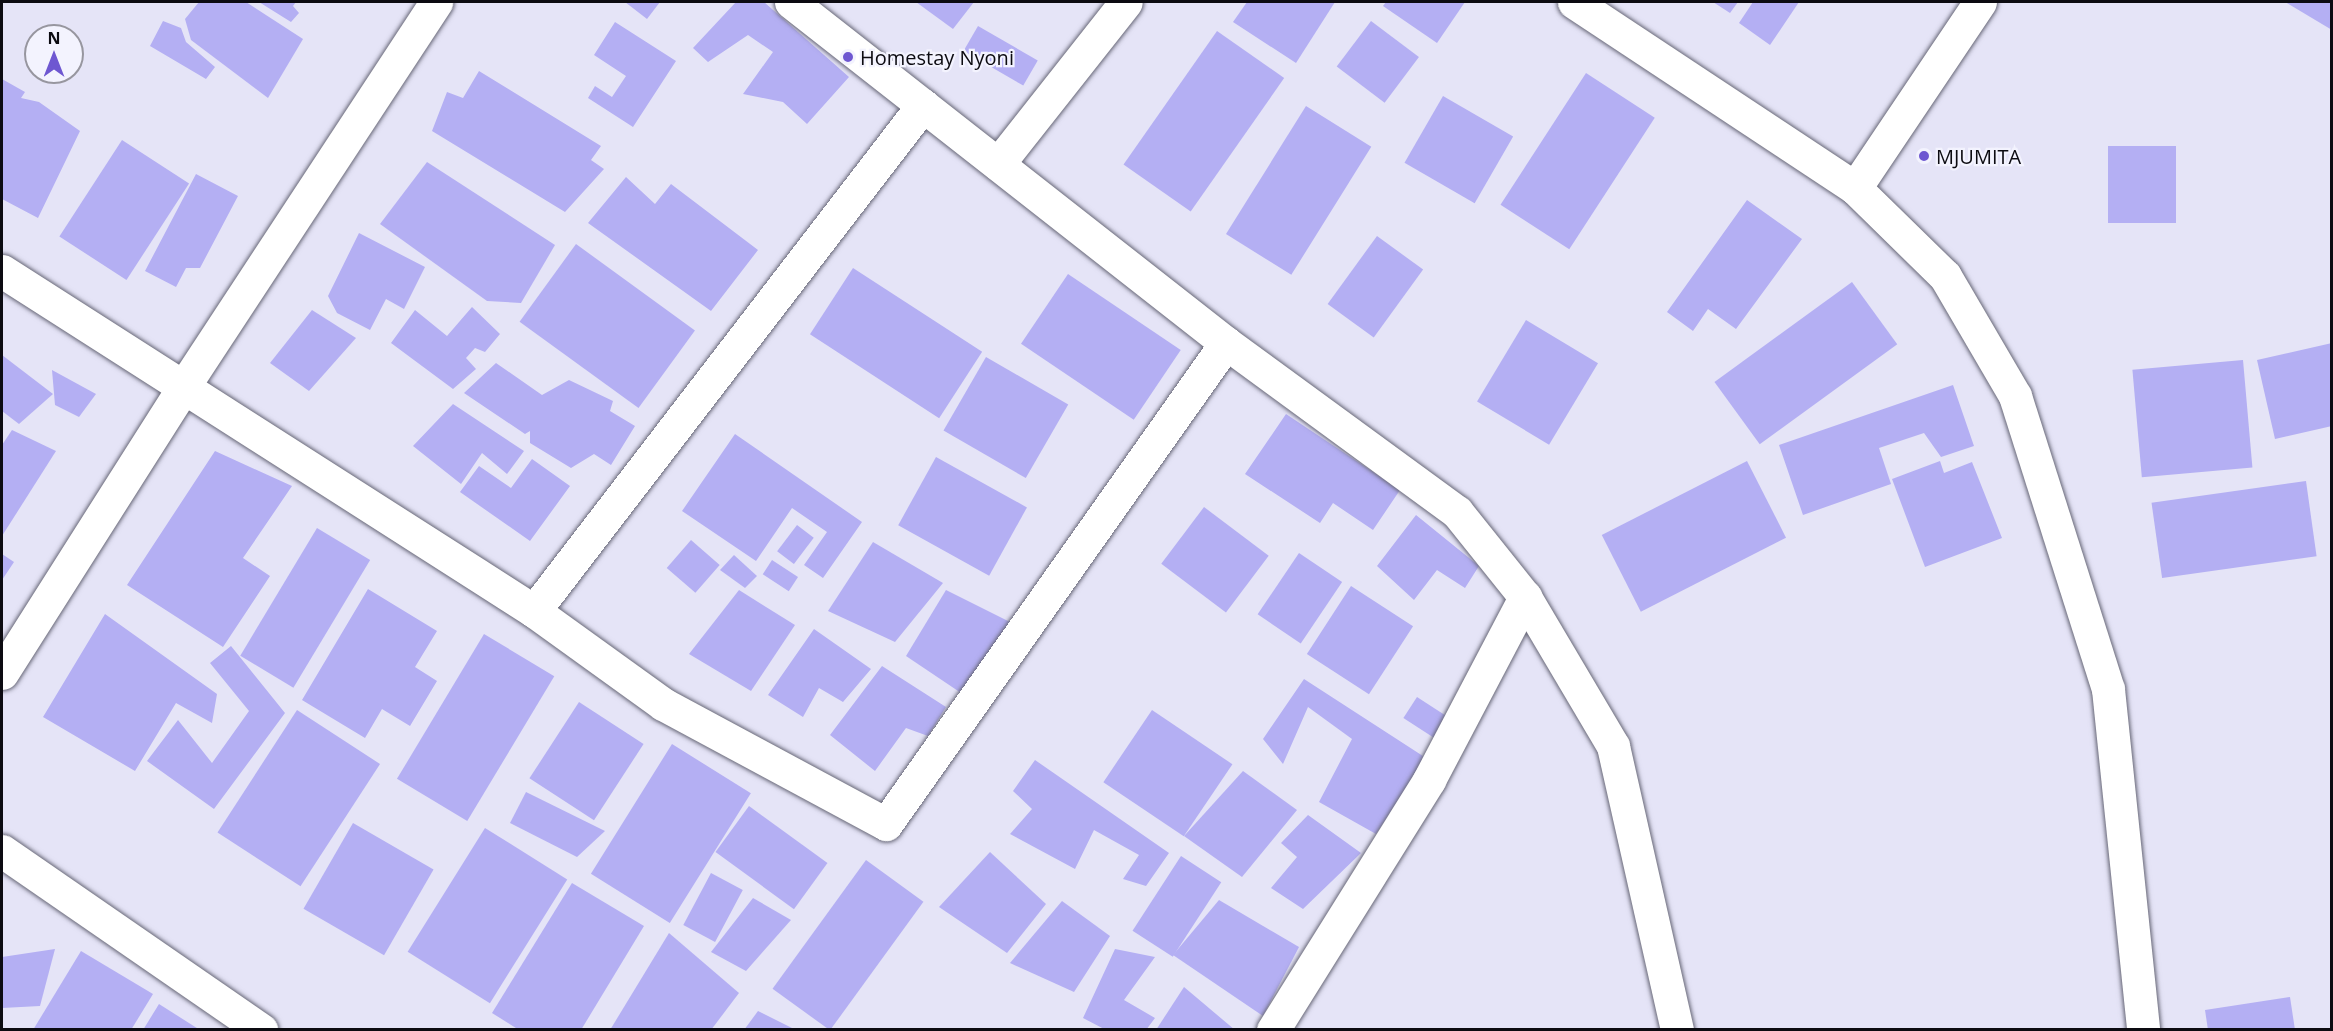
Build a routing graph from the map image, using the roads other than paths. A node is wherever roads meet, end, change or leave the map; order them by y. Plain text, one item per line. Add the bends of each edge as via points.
1 (436, 2) edge
2 (791, 2) edge
3 (1126, 2) edge
4 (1574, 2) edge
5 (1980, 2) edge
6 (923, 105) junction
7 (998, 164) junction
8 (1855, 188) junction
9 (2, 271) edge
10 (1226, 343) junction
11 (182, 388) junction
12 (1526, 597) junction
13 (534, 611) junction
14 (2, 673) edge
15 (2, 850) edge
16 (261, 1029) edge
17 (1273, 1029) edge
18 (1677, 1029) edge
19 (2143, 1029) edge

1 - 11 street
2 - 6 street
3 - 7 street
4 - 8 street
5 - 8 street
6 - 7 street
6 - 13 street
7 - 10 street
8 - 19 street via 1945,276 2014,396 2108,689
9 - 11 street
10 - 12 street via 1457,512
10 - 13 street via 886,824 663,704
11 - 13 street
11 - 14 street
12 - 17 street via 1429,780
12 - 18 street via 1613,746
15 - 16 street

